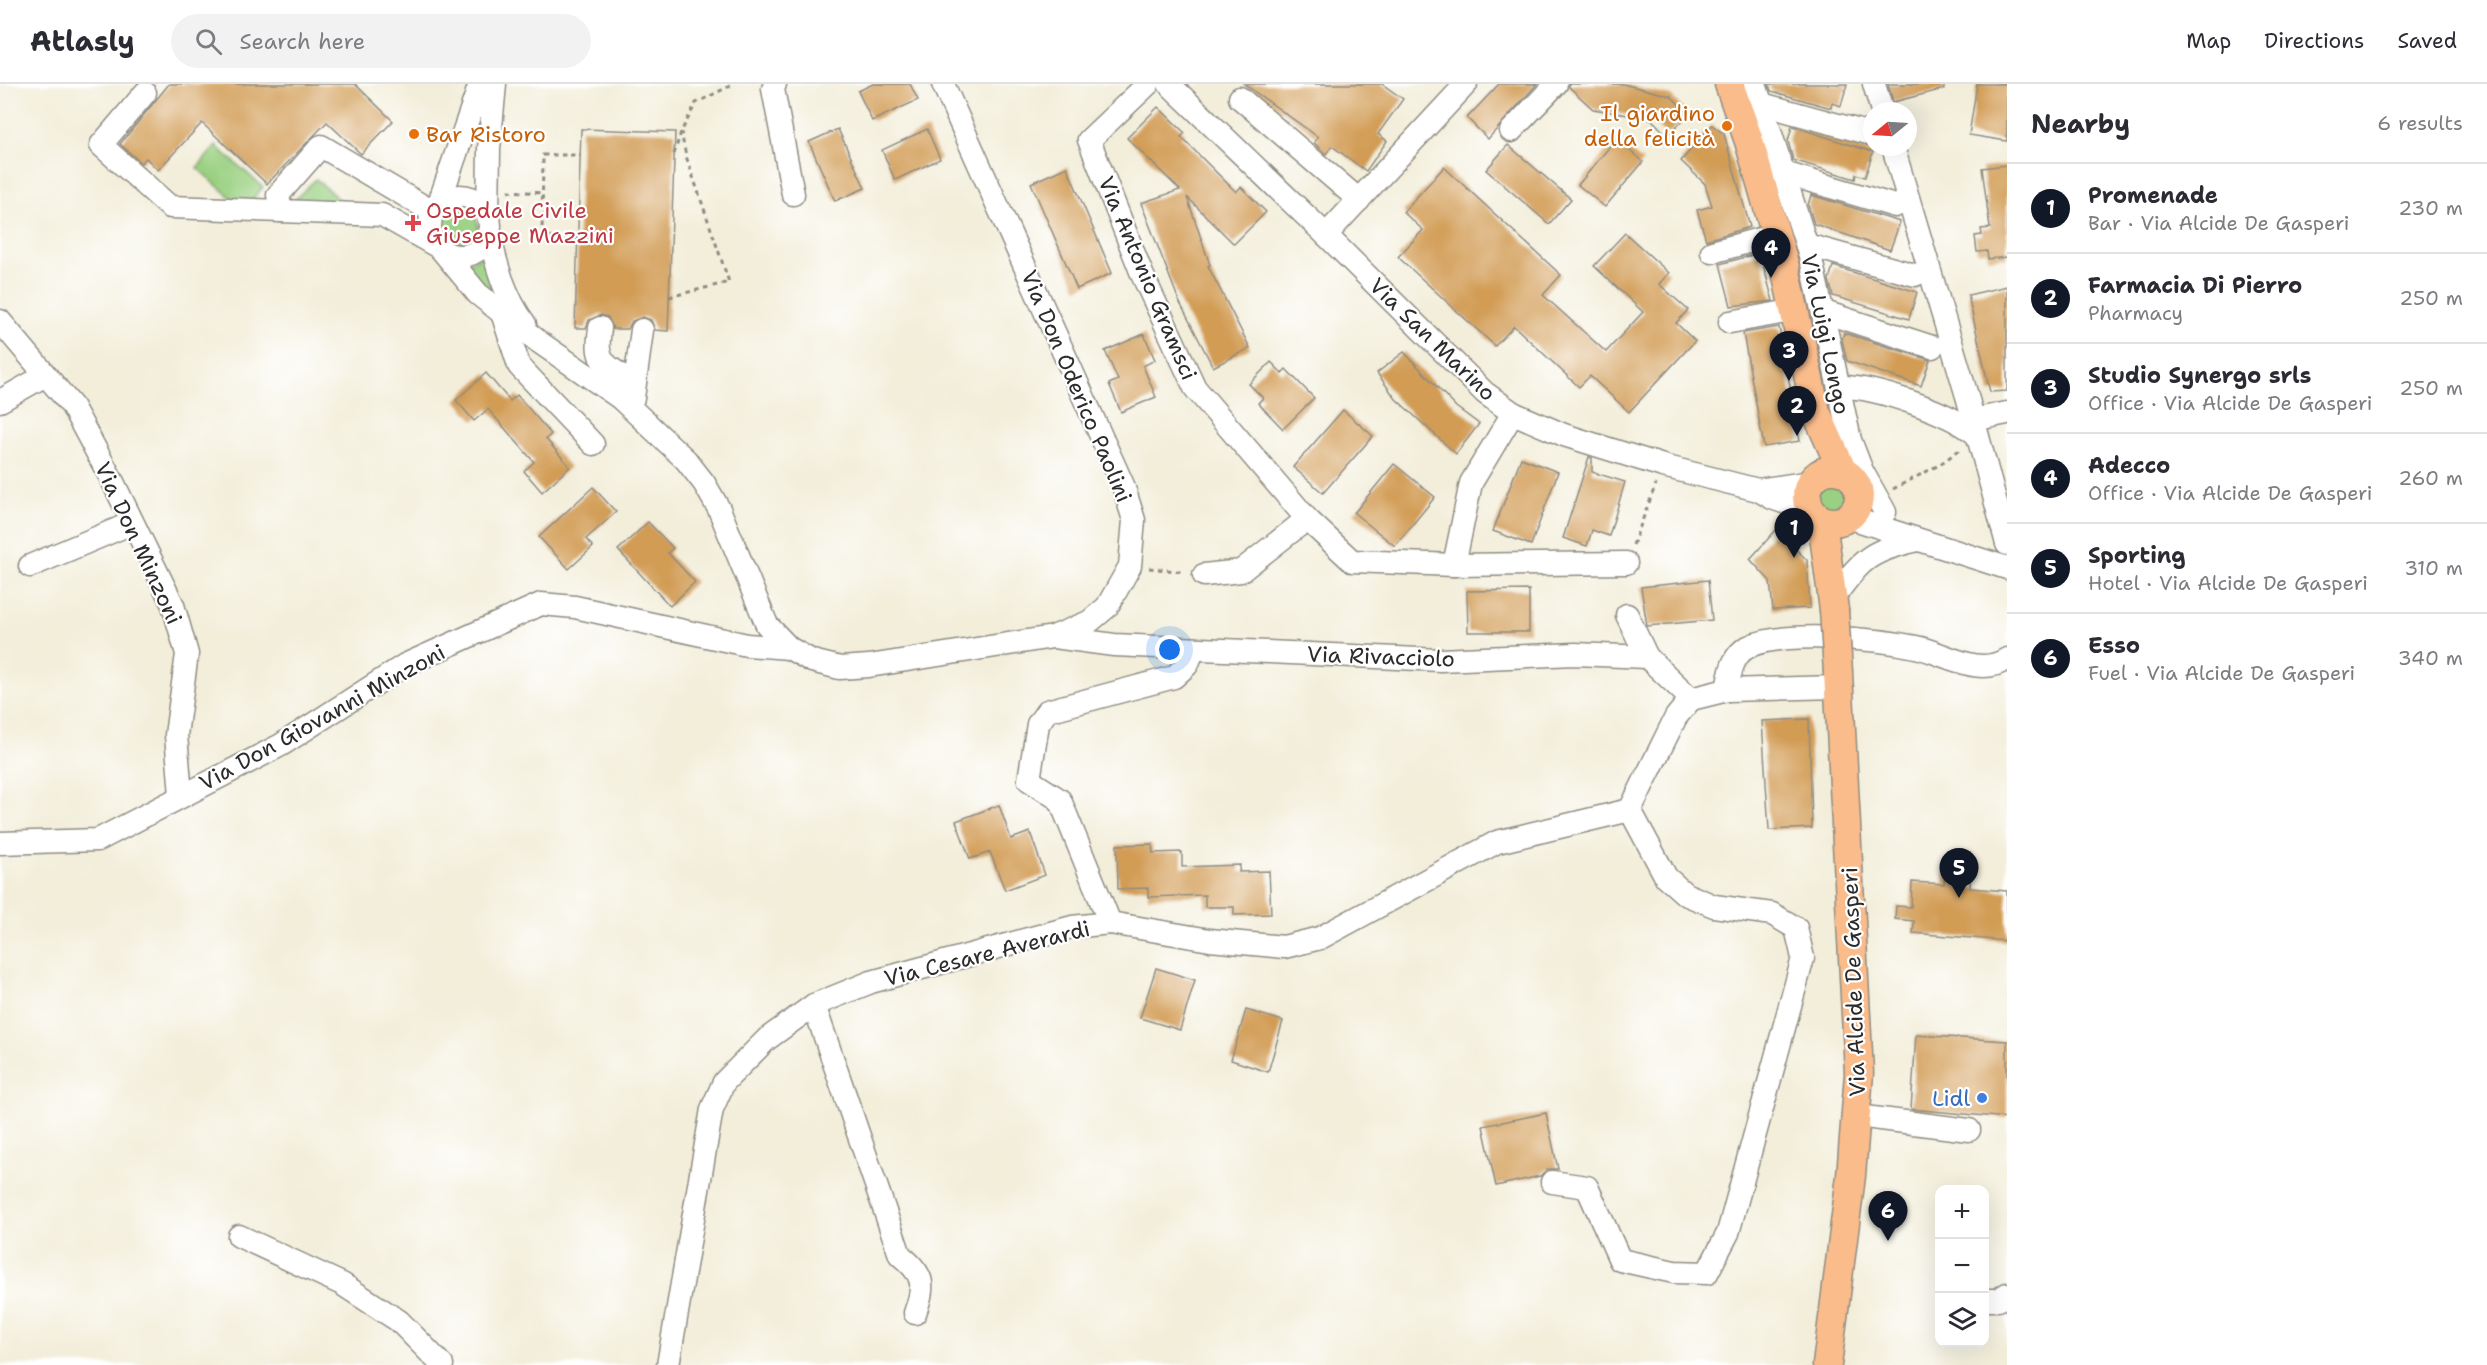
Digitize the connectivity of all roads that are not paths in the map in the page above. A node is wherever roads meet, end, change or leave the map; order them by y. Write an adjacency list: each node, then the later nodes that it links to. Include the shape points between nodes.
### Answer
1 (480, 84): 17 (street)
2 (495, 84): 20 (street)
3 (775, 84): 21 (street)
4 (943, 84): 66 (street, Via Don Oderico Paolini, via 1123,485 1134,520 1130,566 1107,607 1089,622)
5 (1148, 84): 55 (street, Via Antonio Gramsci, via 1089,140 1142,274 1195,388)
6 (1168, 84): 28 (street, Via San Marino)
7 (1466, 84): 22 (street)
8 (1556, 84): 15 (street)
9 (1729, 84): 27 (main road)
10 (1874, 84): 14 (street)
11 (145, 93): 25 (street, via 101,145 170,207)
12 (1758, 94): 16 (street); 19 (street, Via Luigi Longo)
13 (1240, 98): 22 (street)
14 (1879, 102)
15 (1511, 131)
16 (1863, 131)
17 (455, 156): 20 (street, via 474,163); 24 (street)
18 (1896, 156): 48 (street, via 1967,396)
19 (1784, 173): 23 (street); 29 (street, Via Luigi Longo)
20 (497, 187): 26 (street)
21 (793, 194)
22 (1359, 200): 28 (street)
23 (1895, 206)
24 (435, 209): 25 (street, via 321,146 278,195); 26 (street, via 456,196 466,197 483,208); 30 (street, via 430,231)
25 (281, 211): 30 (street, via 382,215)
26 (488, 224): 30 (street, via 480,248 473,253 456,256); 39 (street, via 495,261 512,307)
27 (1777, 234): 31 (street); 33 (main road)
28 (1326, 235): 46 (street, Via San Marino, via 1485,393)
29 (1807, 245): 32 (street); 33 (street, Via Luigi Longo)
30 (440, 248): 34 (street, via 478,294)
31 (1712, 252)
32 (1915, 275)
33 (1804, 306): 35 (street); 40 (street); 42 (street, Via Luigi Longo); 45 (main road)
34 (502, 313): 39 (street); 49 (street, via 519,366)
35 (1730, 317)
36 (0, 321): 41 (street, Via Don Minzoni)
37 (600, 328): 44 (street, via 599,350 603,360 623,375)
38 (642, 330): 44 (street)
39 (539, 342): 44 (street, Via Don Oderico Paolini)
40 (1932, 346)
41 (44, 376): 43 (street); 56 (street, Via Don Minzoni, via 72,406)
42 (1840, 387): 48 (street, via 1873,391); 52 (street, Via Luigi Longo)
43 (0, 401)
44 (625, 403): 67 (street, Via Don Oderico Paolini, via 671,444 704,483 719,509 767,625)
45 (1816, 412): 50 (main road); 52 (main road)
46 (1513, 413): 51 (street, Via San Marino, via 1564,435); 60 (street, via 1471,483)
47 (2007, 413): 48 (street)
48 (1968, 425): 58 (street)
49 (593, 444)
50 (1812, 481): 51 (street, Via San Marino); 52 (main road, via 1827,471); 53 (main road, via 1807,499)
51 (1758, 490): 53 (street, Via San Marino)
52 (1865, 491): 54 (main road); 57 (street, Via Luigi Longo)
53 (1815, 515): 54 (main road, via 1831,522); 64 (main road, Via Alcide De Gasperi, via 1824,536)
54 (1847, 518): 57 (street); 64 (main road, Via Alcide De Gasperi, via 1840,551 1842,572)
55 (1307, 519): 60 (street, Via Antonio Gramsci, via 1352,561); 63 (street, via 1241,571)
56 (132, 523): 61 (street); 74 (street, Via Don Minzoni, via 173,605 187,654 176,735)
57 (1918, 540): 62 (street); 64 (street, via 1871,554 1857,565)
58 (2007, 544)
59 (1626, 563): 60 (street, Via Antonio Gramsci)
60 (1454, 565)
61 (30, 566)
62 (2007, 568)
63 (1204, 575)
64 (1834, 604): 71 (main road, Via Alcide De Gasperi, bridge)
65 (1627, 615): 69 (street)
66 (1053, 638): 67 (street, Via Don Oderico Paolini, via 840,668 812,662); 68 (street, Via Rivacciolo)
67 (789, 648): 74 (street, Via Don Giovanni Minzoni, via 747,645 575,607 541,604 405,665 281,745)
68 (1194, 649): 69 (street, Via Rivacciolo, via 1440,660 1575,654); 77 (street, via 1187,665 1174,676 1047,711 1038,724 1029,780 1060,800)
69 (1647, 657): 73 (street)
70 (2007, 659): 72 (street, via 1980,667 1919,647 1863,638 1775,640 1747,647 1737,656)
71 (1838, 679): 72 (street); 79 (main road, Via Alcide De Gasperi, via 1858,1027)
72 (1727, 690): 73 (street)
73 (1691, 699): 75 (street, via 1677,717)
74 (181, 795): 76 (street, Via Don Giovanni Minzoni, via 98,840)
75 (1630, 810): 77 (street, Via Cesare Averardi, via 1497,842 1320,938 1284,947 1210,940); 81 (street, via 1666,877 1685,894 1714,906 1772,914 1796,928 1803,958 1728,1233 1707,1274 1674,1272 1620,1260 1587,1187)
76 (0, 843)
77 (1110, 923): 78 (street, Via Cesare Averardi, via 1072,927 871,982)
78 (814, 1005): 85 (street, via 900,1255 918,1275 923,1290); 87 (street, Via Cesare Averardi, via 767,1039 724,1082 712,1109)
79 (1857, 1116): 80 (street); 88 (main road, Via Alcide De Gasperi)
80 (1970, 1130)
81 (1552, 1182)
82 (239, 1236): 86 (street, via 342,1284 399,1321)
83 (2007, 1294): 84 (street)
84 (1989, 1300)
85 (915, 1313)
86 (442, 1365)
87 (668, 1365)
88 (1827, 1365)

